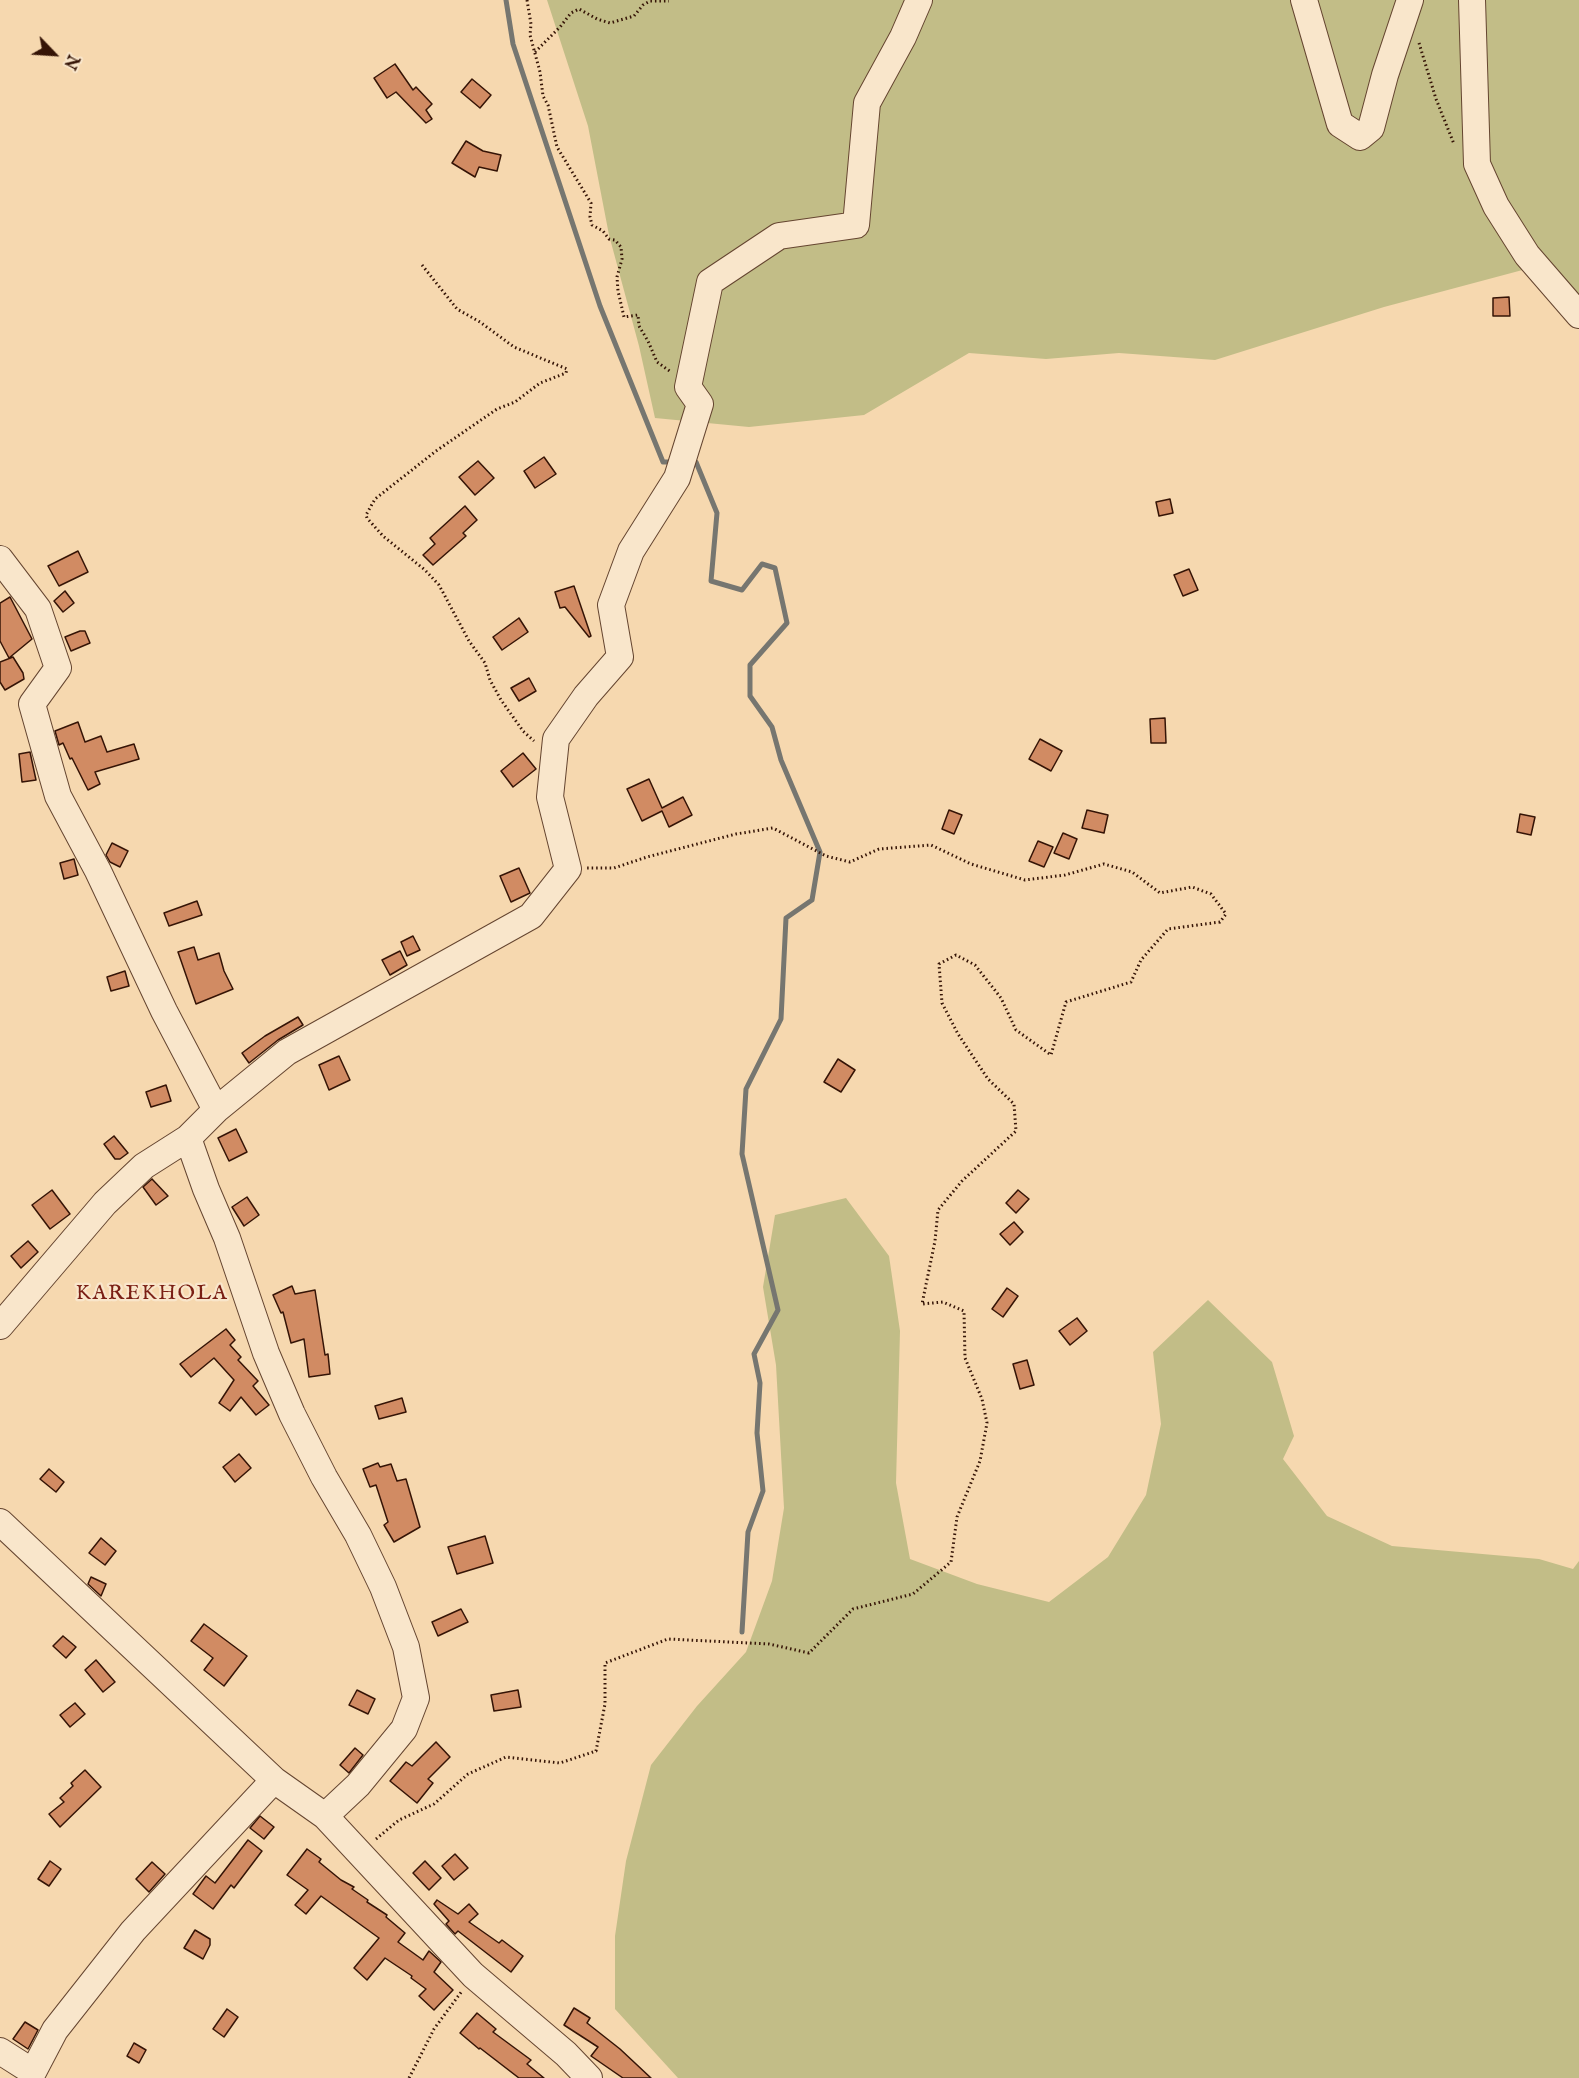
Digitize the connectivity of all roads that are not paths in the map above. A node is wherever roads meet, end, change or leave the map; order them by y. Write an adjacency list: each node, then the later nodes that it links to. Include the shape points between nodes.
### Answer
1 (919, 0): 7 (street, via 867,104 856,225 779,236 710,282 687,387 700,404 677,478 631,551 611,605 620,657 556,739 550,797 568,869 531,916 287,1052)
2 (1304, 0): 4 (street, via 1340,124 1360,137 1371,128)
3 (1472, 0): 5 (street, via 1477,164 1496,206 1527,255)
4 (1408, 5)
5 (1579, 315)
6 (0, 559): 7 (street, via 38,609 58,668 32,704 58,796)
7 (216, 1110): 8 (street)
8 (188, 1138): 9 (street, via 144,1166 105,1203); 12 (street, via 292,1414 358,1535 406,1647 416,1698 404,1729 358,1785)
9 (0, 1326)
10 (0, 1522): 11 (street)
11 (274, 1780): 12 (street); 13 (street, via 133,1931 55,2030 33,2072)
12 (325, 1816): 14 (street, via 473,1975)
13 (0, 2051)
14 (589, 2078)

